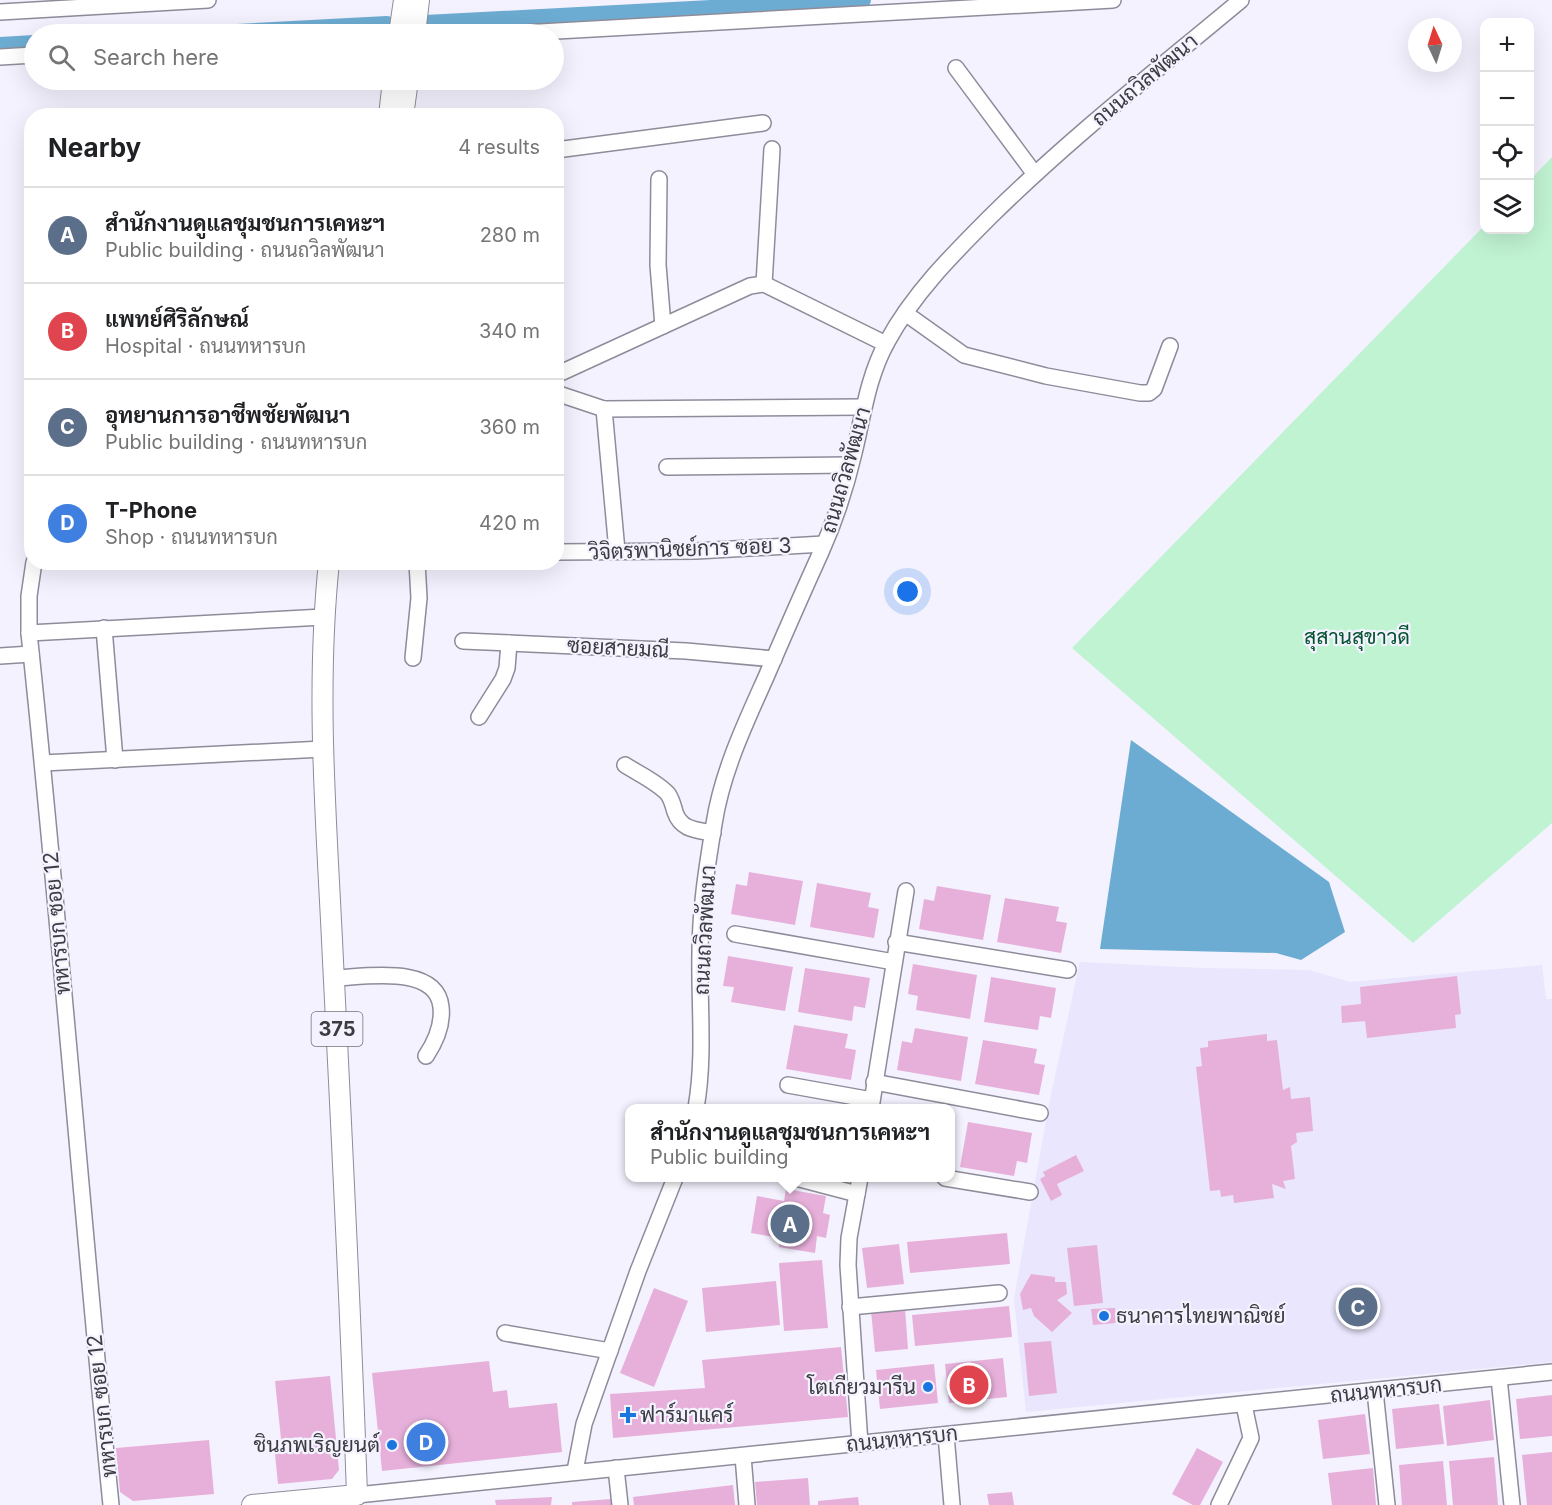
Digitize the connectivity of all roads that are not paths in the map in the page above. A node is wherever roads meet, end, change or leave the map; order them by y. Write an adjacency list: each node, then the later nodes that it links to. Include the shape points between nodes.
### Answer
1 (208, 0): 6 (street)
2 (404, 0): 10 (main road)
3 (419, 0): 11 (main road)
4 (1113, 0): 12 (street)
5 (1240, 0): 23 (street, ถนนถวิลพัฒนา)
6 (138, 2): 7 (street)
7 (78, 4): 8 (street)
8 (20, 5): 9 (street)
9 (0, 12)
10 (400, 24)
11 (405, 24)
12 (564, 31)
13 (24, 56): 14 (street)
14 (0, 57)
15 (956, 68): 23 (street)
16 (392, 90): 18 (main road)
17 (407, 90): 19 (main road)
18 (390, 108)
19 (404, 108)
20 (763, 123): 21 (street)
21 (564, 149)
22 (772, 149): 25 (street)
23 (1035, 173): 26 (street, ถนนถวิลพัฒนา, via 955,253)
24 (659, 179): 27 (street, via 658,265)
25 (765, 284): 27 (street, via 750,286); 28 (street)
26 (905, 313): 28 (street, ถนนถวิลพัฒนา); 29 (street, via 964,355 1046,376 1140,393 1154,389)
27 (663, 326): 30 (street)
28 (886, 344): 32 (street, ถนนถวิลพัฒนา)
29 (1170, 346)
30 (564, 371)
31 (564, 396): 33 (street)
32 (863, 407): 33 (street); 34 (street, ถนนถวิลพัฒนา)
33 (604, 409): 37 (street)
34 (850, 465): 35 (street); 36 (street, ถนนถวิลพัฒนา)
35 (668, 467)
36 (824, 544): 37 (street, วิจิตรพานิชย์การ ซอย 3); 50 (street, ถนนถวิลพัฒนา)
37 (617, 551): 38 (street, วิจิตรพานิชย์การ ซอย 3)
38 (564, 552)
39 (32, 570): 44 (street, ทหารบก ซอย 12)
40 (327, 570): 42 (main road, 375)
41 (417, 570): 49 (street)
42 (323, 617): 43 (street); 52 (main road, 375)
43 (104, 628): 44 (street); 53 (street)
44 (29, 633): 47 (street, ทหารบก ซอย 12)
45 (463, 641): 46 (street, ซอยสายมณี)
46 (509, 643): 50 (street, ซอยสายมณี); 51 (street, via 503,679)
47 (31, 654): 48 (street); 54 (street, ทหารบก ซอย 12)
48 (0, 656)
49 (413, 658)
50 (774, 658): 56 (street, ถนนถวิลพัฒนา, via 735,748)
51 (479, 717)
52 (323, 749): 53 (street); 62 (main road, 375)
53 (115, 760): 54 (street)
54 (43, 764): 89 (street, ทหารบก ซอย 12)
55 (625, 765): 56 (street, via 665,791 682,825)
56 (712, 833): 66 (street, ถนนถวิลพัฒนา, via 700,930 701,1049)
57 (906, 891): 59 (street)
58 (735, 934): 60 (street)
59 (897, 942): 60 (street); 61 (street)
60 (894, 962): 64 (street)
61 (1068, 970)
62 (334, 978): 63 (street, via 398,976 414,978 435,989 440,997 440,1028); 88 (main road, 375, via 348,1246)
63 (426, 1056)
64 (874, 1082): 67 (street); 68 (street)
65 (788, 1085): 67 (street)
66 (696, 1104)
67 (871, 1104)
68 (1040, 1113)
69 (955, 1180): 73 (street)
70 (673, 1182): 78 (street)
71 (811, 1182): 74 (street)
72 (859, 1182): 74 (street)
73 (1030, 1192)
74 (857, 1194): 76 (street, via 849,1238)
75 (999, 1293): 76 (street)
76 (850, 1307): 84 (street)
77 (505, 1333): 78 (street)
78 (610, 1351): 87 (street, via 584,1424)
79 (1552, 1372): 80 (street, ถนนทหารบก)
80 (1499, 1378): 81 (street, ถนนทหารบก); 96 (street)
81 (1375, 1391): 82 (street, ถนนทหารบก); 95 (street)
82 (1244, 1405): 83 (street, ถนนทหารบก); 94 (street, via 1251,1438)
83 (946, 1435): 84 (street, ถนนทหารบก); 93 (street)
84 (860, 1444): 85 (street, ถนนทหารบก)
85 (743, 1456): 86 (street, ถนนทหารบก); 92 (street)
86 (616, 1468): 87 (street, ถนนทหารบก); 91 (street)
87 (574, 1471): 88 (street, ถนนทหารบก)
88 (349, 1499): 90 (main road, ถนนทหารบก)
89 (111, 1505)
90 (252, 1505)
91 (620, 1505)
92 (747, 1505)
93 (952, 1505)
94 (1219, 1505)
95 (1387, 1505)
96 (1512, 1505)

